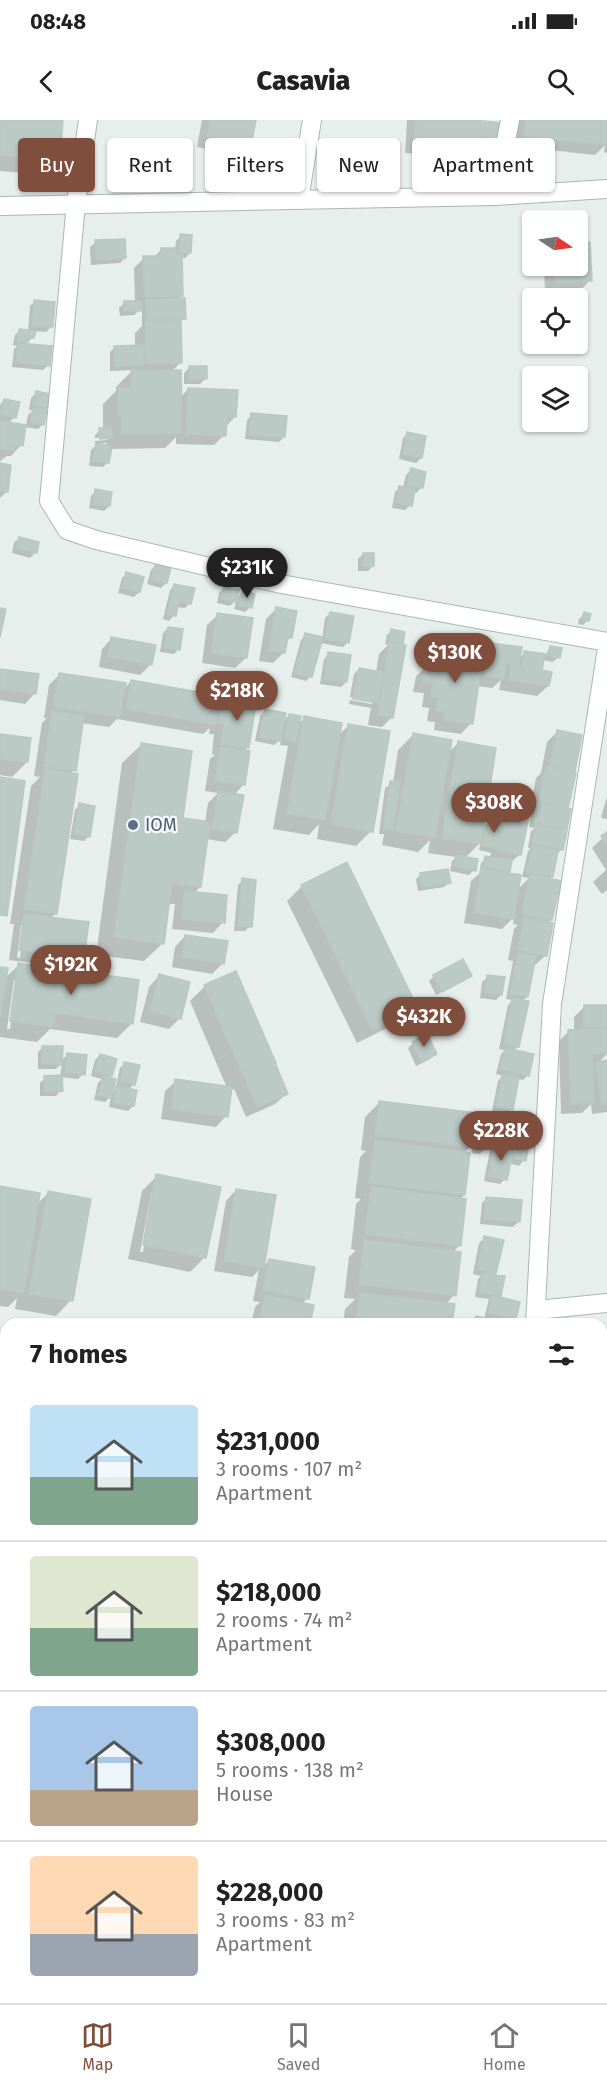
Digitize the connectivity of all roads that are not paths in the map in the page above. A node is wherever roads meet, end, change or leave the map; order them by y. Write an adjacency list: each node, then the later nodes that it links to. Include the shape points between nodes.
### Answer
1 (88, 120): 7 (street)
2 (312, 120): 6 (street)
3 (510, 120): 5 (street)
4 (607, 189): 5 (street)
5 (495, 196): 6 (street)
6 (299, 200): 7 (street)
7 (76, 203): 8 (street); 9 (street, via 49,501 67,530 281,584)
8 (0, 206)
9 (607, 642)
10 (607, 648): 12 (street, via 552,1004)
11 (607, 1303): 12 (street)
12 (536, 1317)

